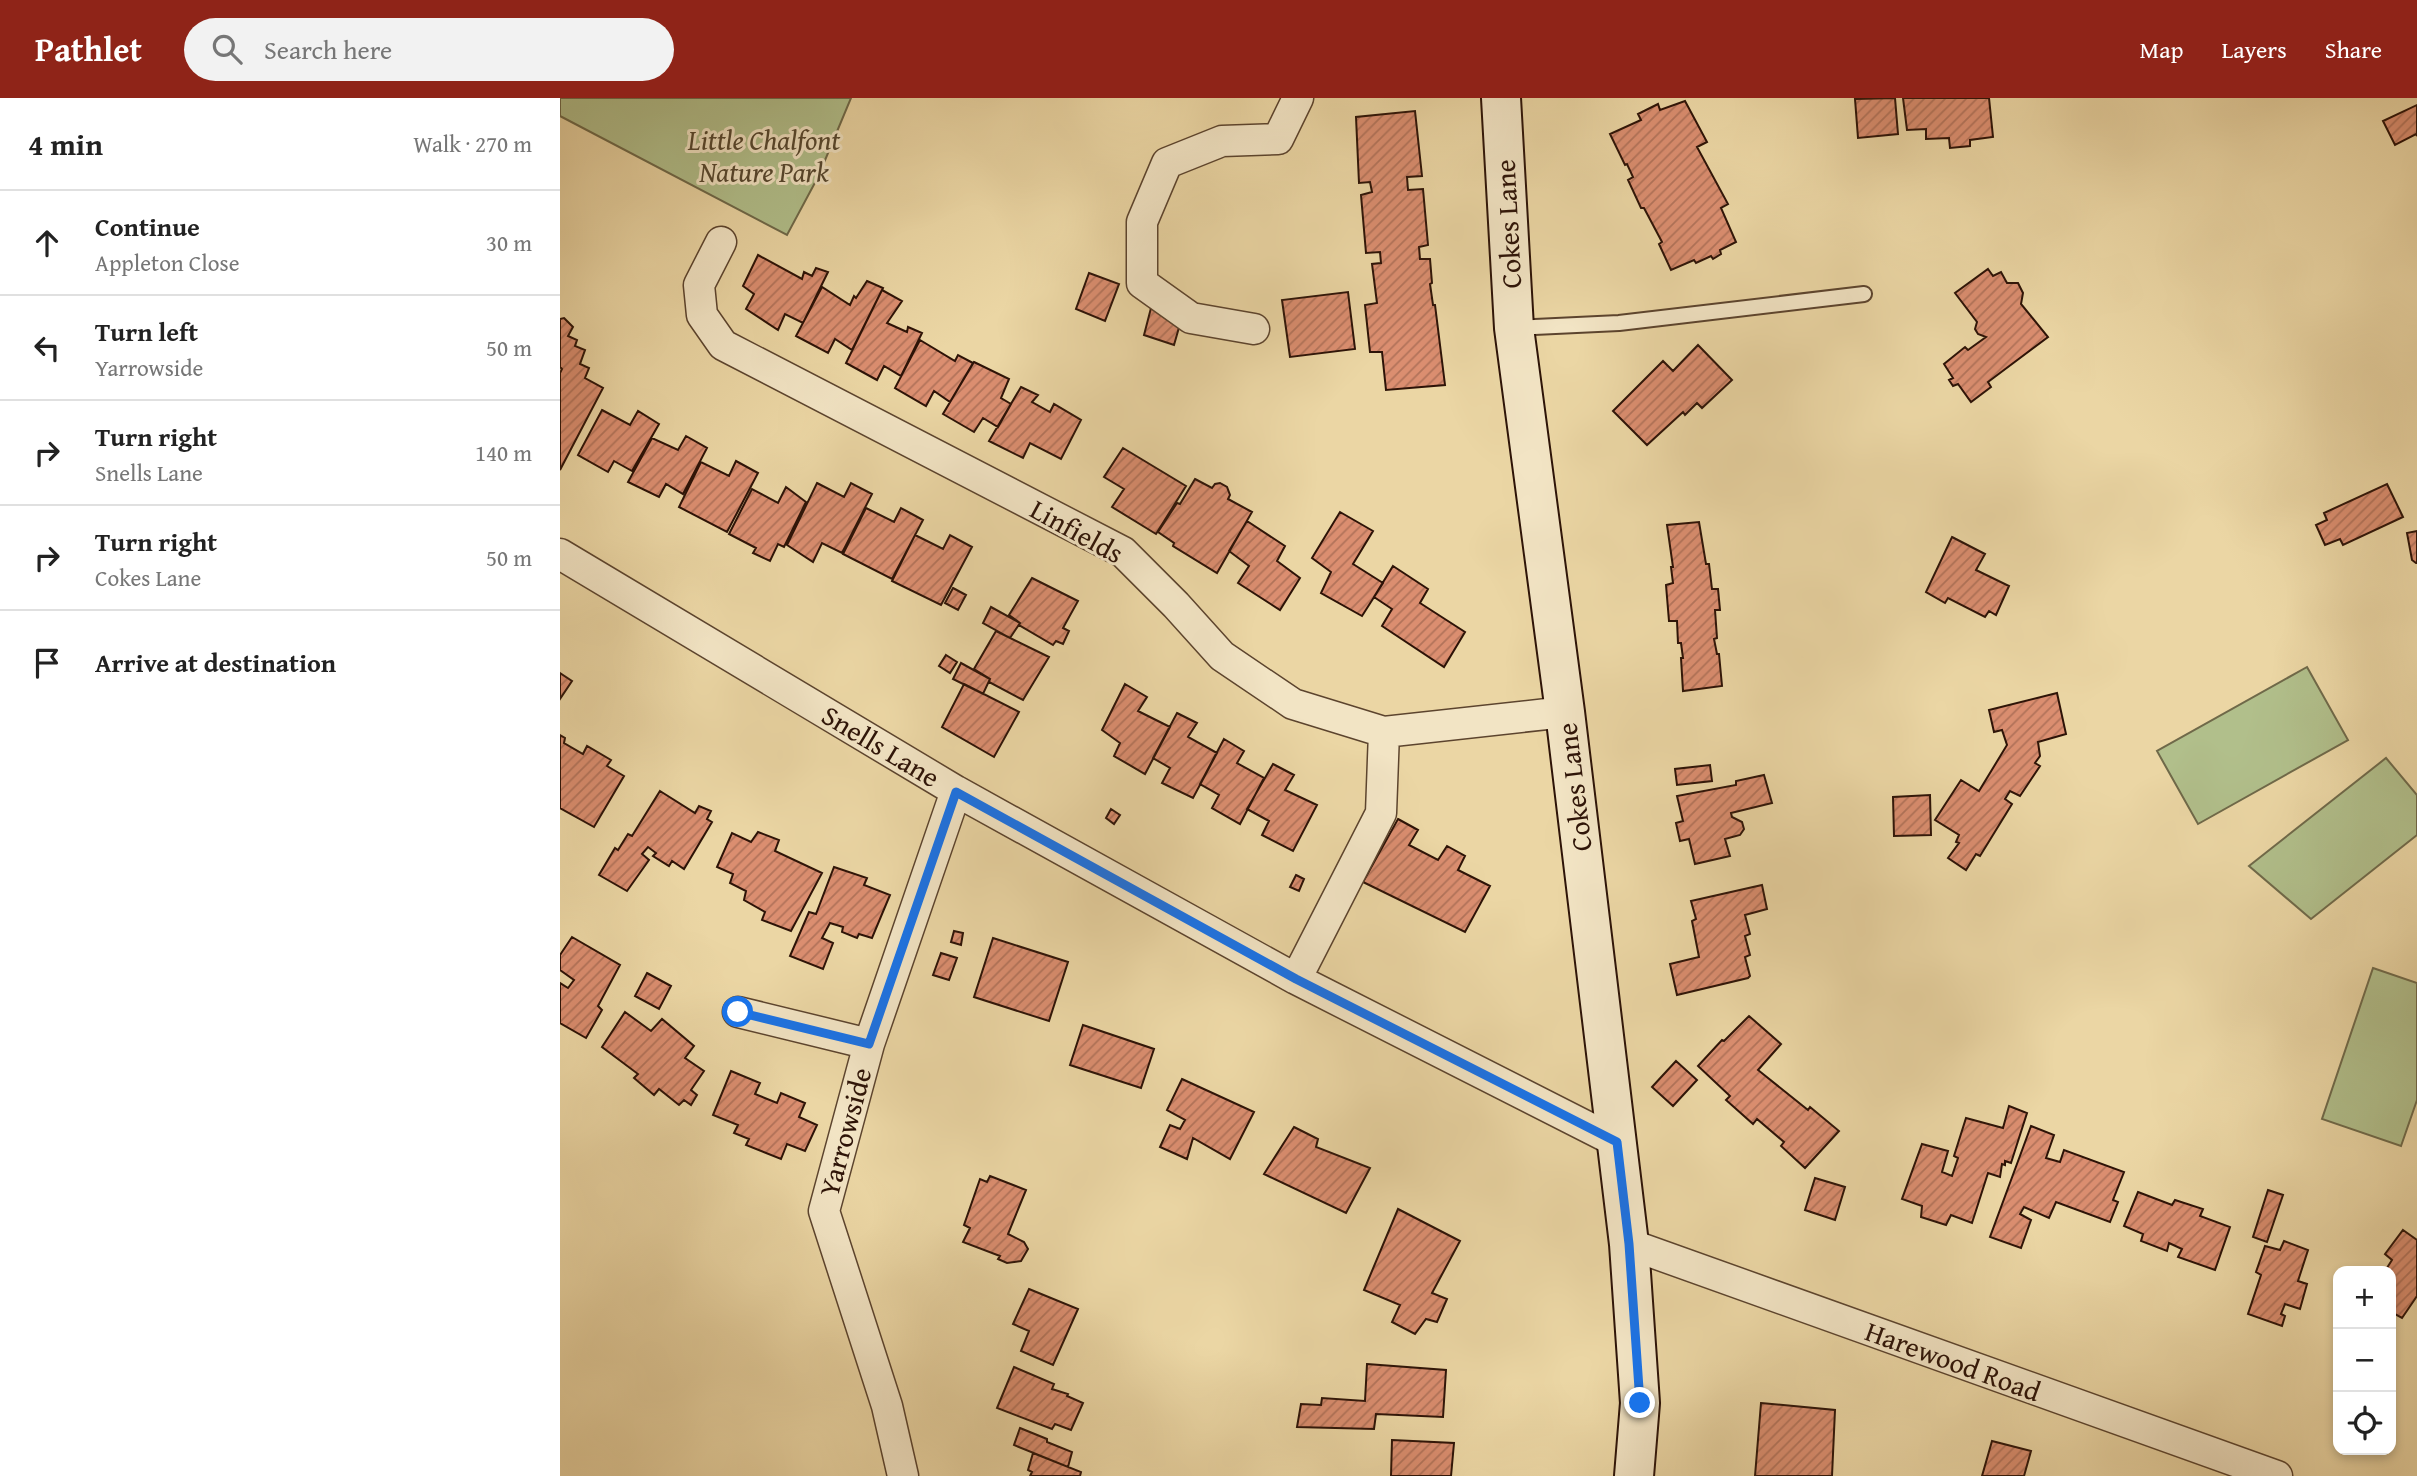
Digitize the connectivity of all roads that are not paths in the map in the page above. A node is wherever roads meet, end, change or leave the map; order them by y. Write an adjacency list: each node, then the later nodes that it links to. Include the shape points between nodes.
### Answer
1 (1298, 98): 6 (street, via 1278,139 1222,141 1167,163 1142,222 1142,284 1192,318)
2 (1501, 98): 5 (main road, Cokes Lane)
3 (721, 242): 9 (street, Linfields, via 698,285 702,314 723,345 1123,552 1222,656 1293,704)
4 (1864, 294): 5 (lane, via 1619,323)
5 (1514, 328): 8 (main road, Cokes Lane)
6 (1254, 329)
7 (560, 554): 10 (street, Snells Lane)
8 (1565, 712): 9 (street, Linfields); 14 (main road, Cokes Lane)
9 (1384, 732): 11 (street, via 1381,813)
10 (956, 792): 11 (street, Snells Lane); 13 (street, Yarrowside)
11 (1296, 979): 14 (street, Snells Lane)
12 (738, 1012): 13 (street)
13 (869, 1044): 16 (street, Yarrowside, via 824,1211 887,1406)
14 (1617, 1142): 15 (main road, Cokes Lane)
15 (1629, 1244): 17 (main road, Cokes Lane, via 1640,1403); 18 (street, Harewood Road)
16 (903, 1476)
17 (1634, 1476)
18 (2277, 1476)

